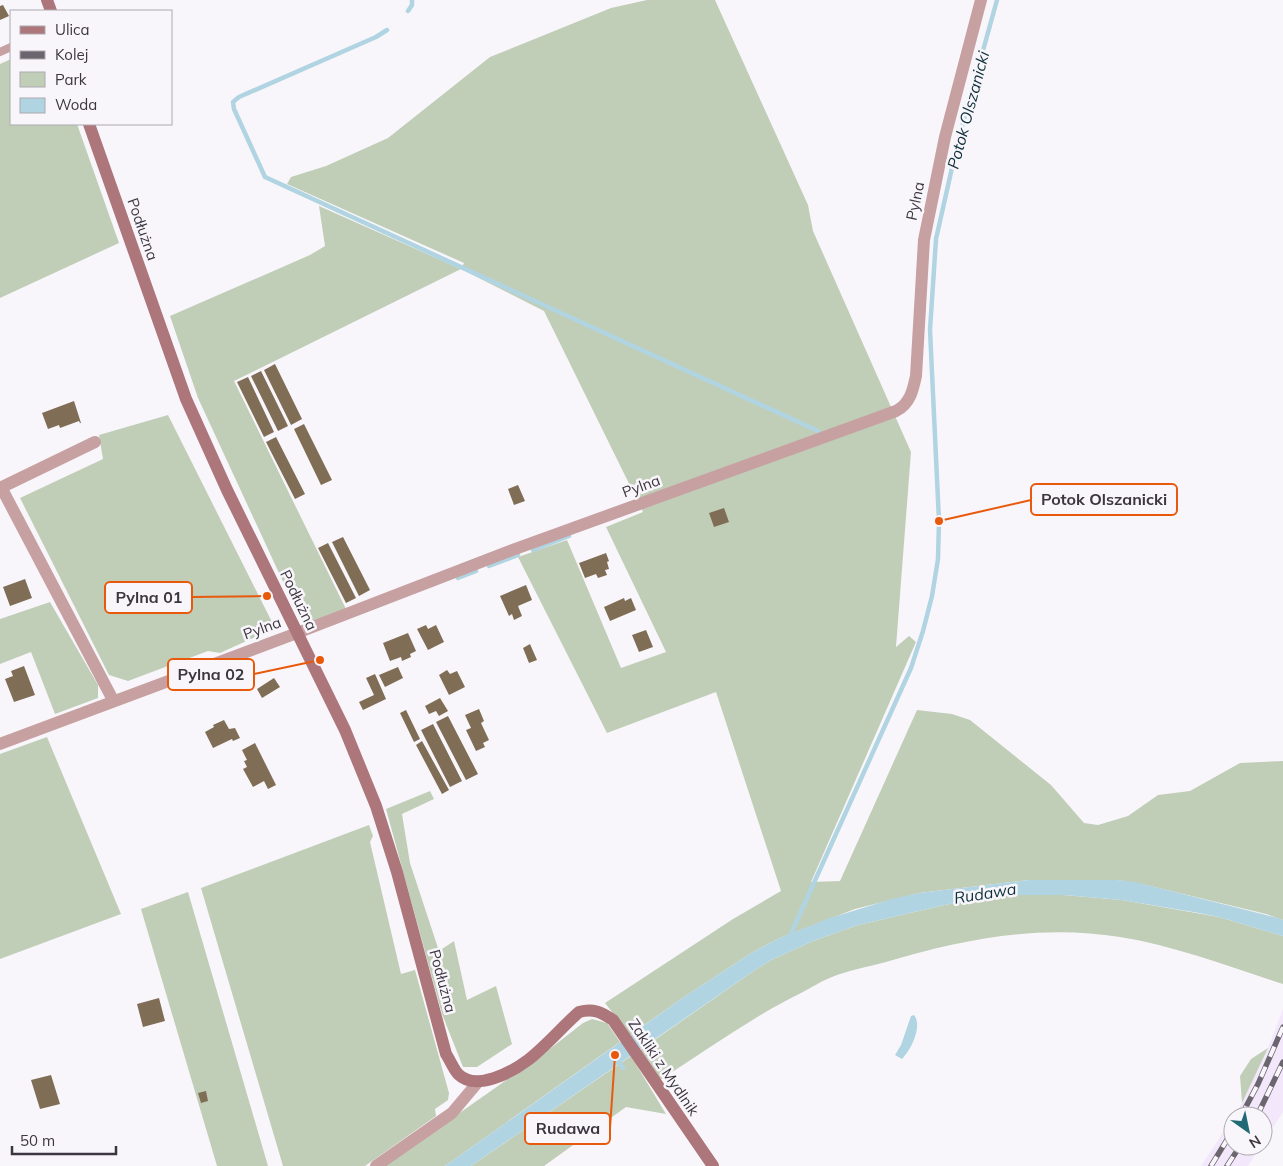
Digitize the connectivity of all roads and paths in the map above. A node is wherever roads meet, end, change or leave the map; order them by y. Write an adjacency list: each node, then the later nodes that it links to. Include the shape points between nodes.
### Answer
1 (981, 0): 5 (street, Pylna, via 924,240 916,376 904,407 519,547)
2 (89, 125): 5 (street, Podłużna, via 186,399)
3 (95, 442): 4 (street)
4 (0, 487): 6 (street)
5 (297, 633): 6 (street, Pylna); 8 (street, Podłużna, via 345,730 376,806 446,1054 458,1074)
6 (113, 700): 7 (street, Pylna)
7 (0, 744)
8 (478, 1082): 9 (street, via 452,1113); 10 (street, Zakliki z Mydlnik, via 500,1076 528,1060 579,1012 590,1009 602,1013 613,1020)
9 (376, 1166)
10 (713, 1166)

